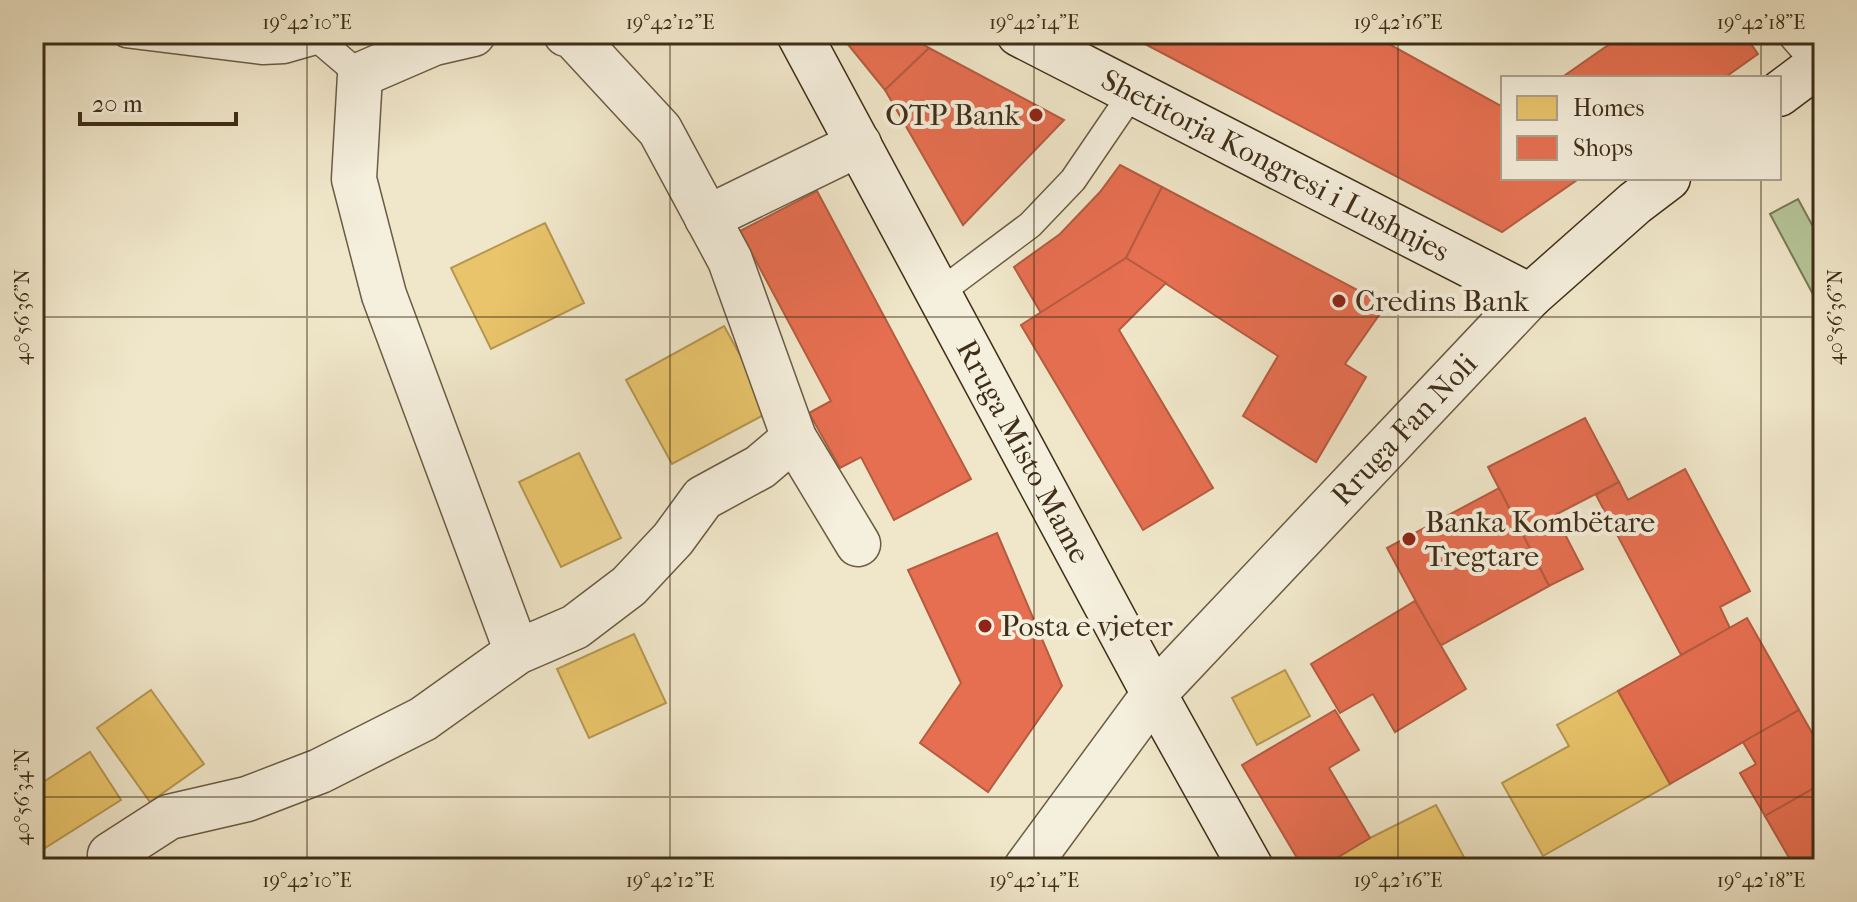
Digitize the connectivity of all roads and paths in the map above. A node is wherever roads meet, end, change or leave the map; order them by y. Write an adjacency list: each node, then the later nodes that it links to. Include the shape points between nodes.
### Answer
1 (126, 34): 6 (lane, via 263,51 284,50)
2 (473, 34): 8 (street, via 434,43)
3 (566, 34): 13 (street, via 660,130)
4 (799, 34): 11 (street, Rruga Misto Mame)
5 (1019, 34): 10 (street, Shetitorja Kongresi i Lushnjes)
6 (318, 37): 8 (lane)
7 (1810, 53): 9 (street)
8 (360, 75): 18 (street, via 354,179 384,295)
9 (1781, 91)
10 (1133, 92): 14 (lane, via 1073,180 1041,214); 15 (street, Shetitorja Kongresi i Lushnjes)
11 (859, 144): 13 (street); 14 (street, Rruga Misto Mame)
12 (1665, 180): 15 (street, Rruga Fan Noli)
13 (707, 218): 16 (street, via 730,260)
14 (939, 293): 19 (street, Rruga Misto Mame)
15 (1530, 296): 19 (street, Rruga Fan Noli)
16 (794, 438): 17 (street); 18 (street, via 760,467 703,498 629,586 575,627)
17 (858, 544)
18 (517, 652): 20 (street, via 423,719 320,771 247,799 169,817)
19 (1154, 694): 21 (street, Rruga Fan Noli); 22 (street, Rruga Misto Mame)
20 (110, 855)
21 (1026, 868)
22 (1251, 868)

